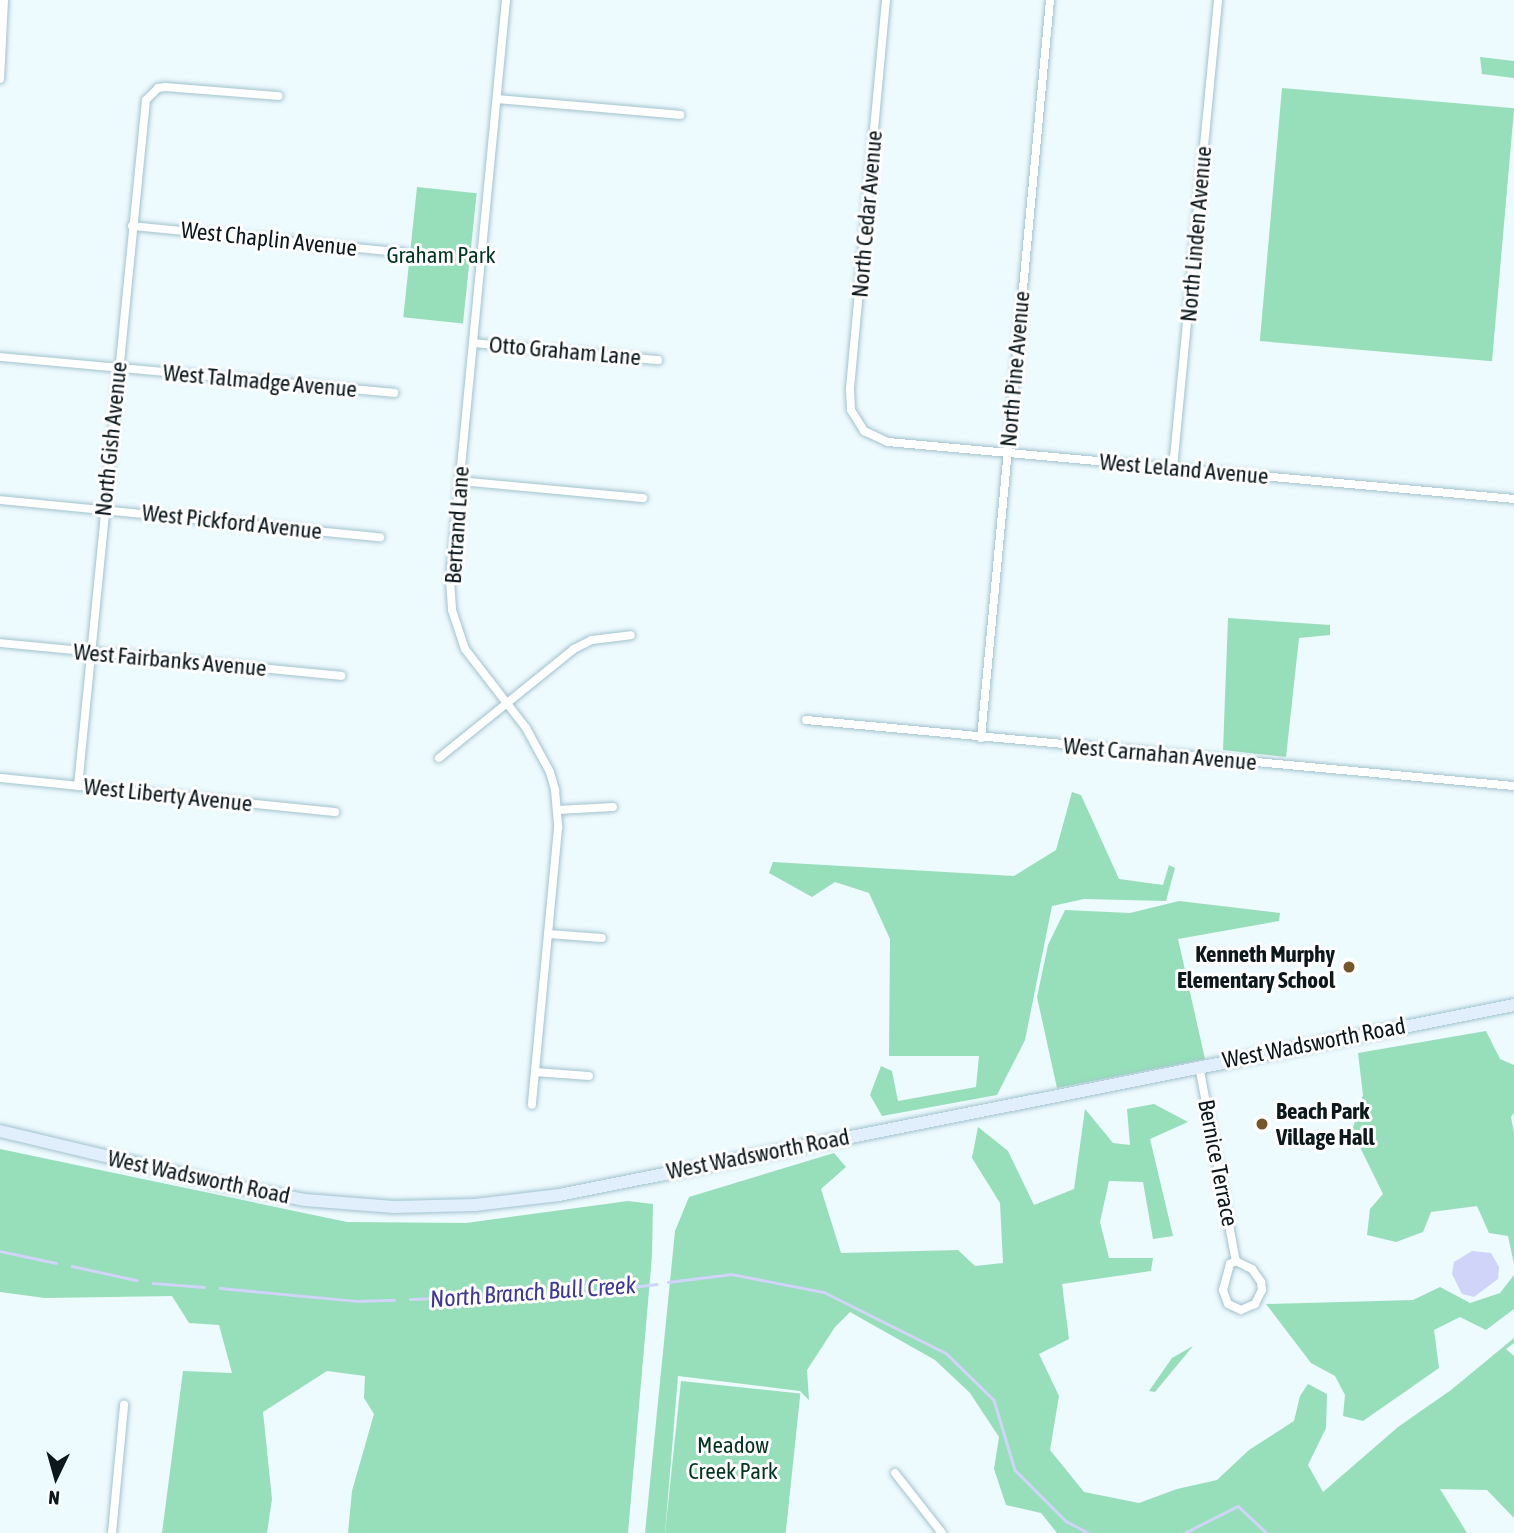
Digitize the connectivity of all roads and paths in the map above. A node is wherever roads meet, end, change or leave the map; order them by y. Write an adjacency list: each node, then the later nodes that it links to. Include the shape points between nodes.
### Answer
1 (4, 0): 6 (street)
2 (506, 0): 8 (street, Bertrand Lane)
3 (886, 0): 17 (street, North Cedar Avenue, via 850,390 851,410)
4 (1050, 0): 18 (street, North Pine Avenue)
5 (1218, 0): 19 (street, North Linden Avenue)
6 (0, 79)
7 (279, 96): 10 (street, North Gish Avenue, via 166,87 150,94 143,112)
8 (498, 99): 9 (street); 12 (street, Bertrand Lane)
9 (680, 115)
10 (132, 226): 11 (street, West Chaplin Avenue); 15 (street, North Gish Avenue)
11 (405, 253)
12 (473, 343): 14 (street, Otto Graham Lane); 20 (street, Bertrand Lane)
13 (0, 357): 15 (street, West Talmadge Avenue)
14 (658, 360)
15 (118, 368): 16 (street, West Talmadge Avenue); 24 (street, North Gish Avenue)
16 (394, 393)
17 (861, 425): 18 (street, West Leland Avenue, via 888,442)
18 (1007, 453): 19 (street, West Leland Avenue); 32 (street, North Pine Avenue)
19 (1173, 468): 22 (street, West Leland Avenue)
20 (459, 481): 21 (street); 30 (street, Bertrand Lane, via 450,580 452,610 465,649)
21 (643, 498)
22 (1514, 499)
23 (0, 500): 24 (street, West Pickford Avenue)
24 (104, 510): 25 (street, West Pickford Avenue); 28 (street, North Gish Avenue)
25 (380, 537)
26 (631, 635): 30 (street, via 592,640 574,649)
27 (0, 643): 28 (street, West Fairbanks Avenue)
28 (90, 653): 29 (street, West Fairbanks Avenue); 35 (street, North Gish Avenue)
29 (341, 676)
30 (506, 703): 33 (street); 38 (street, Bertrand Lane, via 526,727 551,772)
31 (806, 720): 32 (street, West Carnahan Avenue)
32 (981, 737): 36 (street, West Carnahan Avenue)
33 (439, 758)
34 (0, 778): 35 (street, West Liberty Avenue)
35 (78, 786): 39 (street, West Liberty Avenue)
36 (1514, 786)
37 (613, 807): 38 (street)
38 (558, 810): 40 (street, Bertrand Lane)
39 (335, 812)
40 (548, 934): 41 (street); 44 (street, Bertrand Lane)
41 (602, 938)
42 (1514, 1005): 43 (main road, West Wadsworth Road)
43 (1199, 1066): 47 (main road, West Wadsworth Road, via 559,1195 475,1205 394,1207 305,1200); 48 (street, Bernice Terrace)
44 (535, 1072): 45 (street); 46 (street, Bertrand Lane)
45 (589, 1076)
46 (532, 1105)
47 (0, 1131)
48 (1236, 1261): 48 (street, via 1230,1264 1223,1290 1227,1304 1241,1310 1251,1308 1260,1298 1261,1282 1252,1269)
49 (124, 1405): 51 (street)
50 (895, 1473): 52 (street)
51 (112, 1533)
52 (942, 1533)

